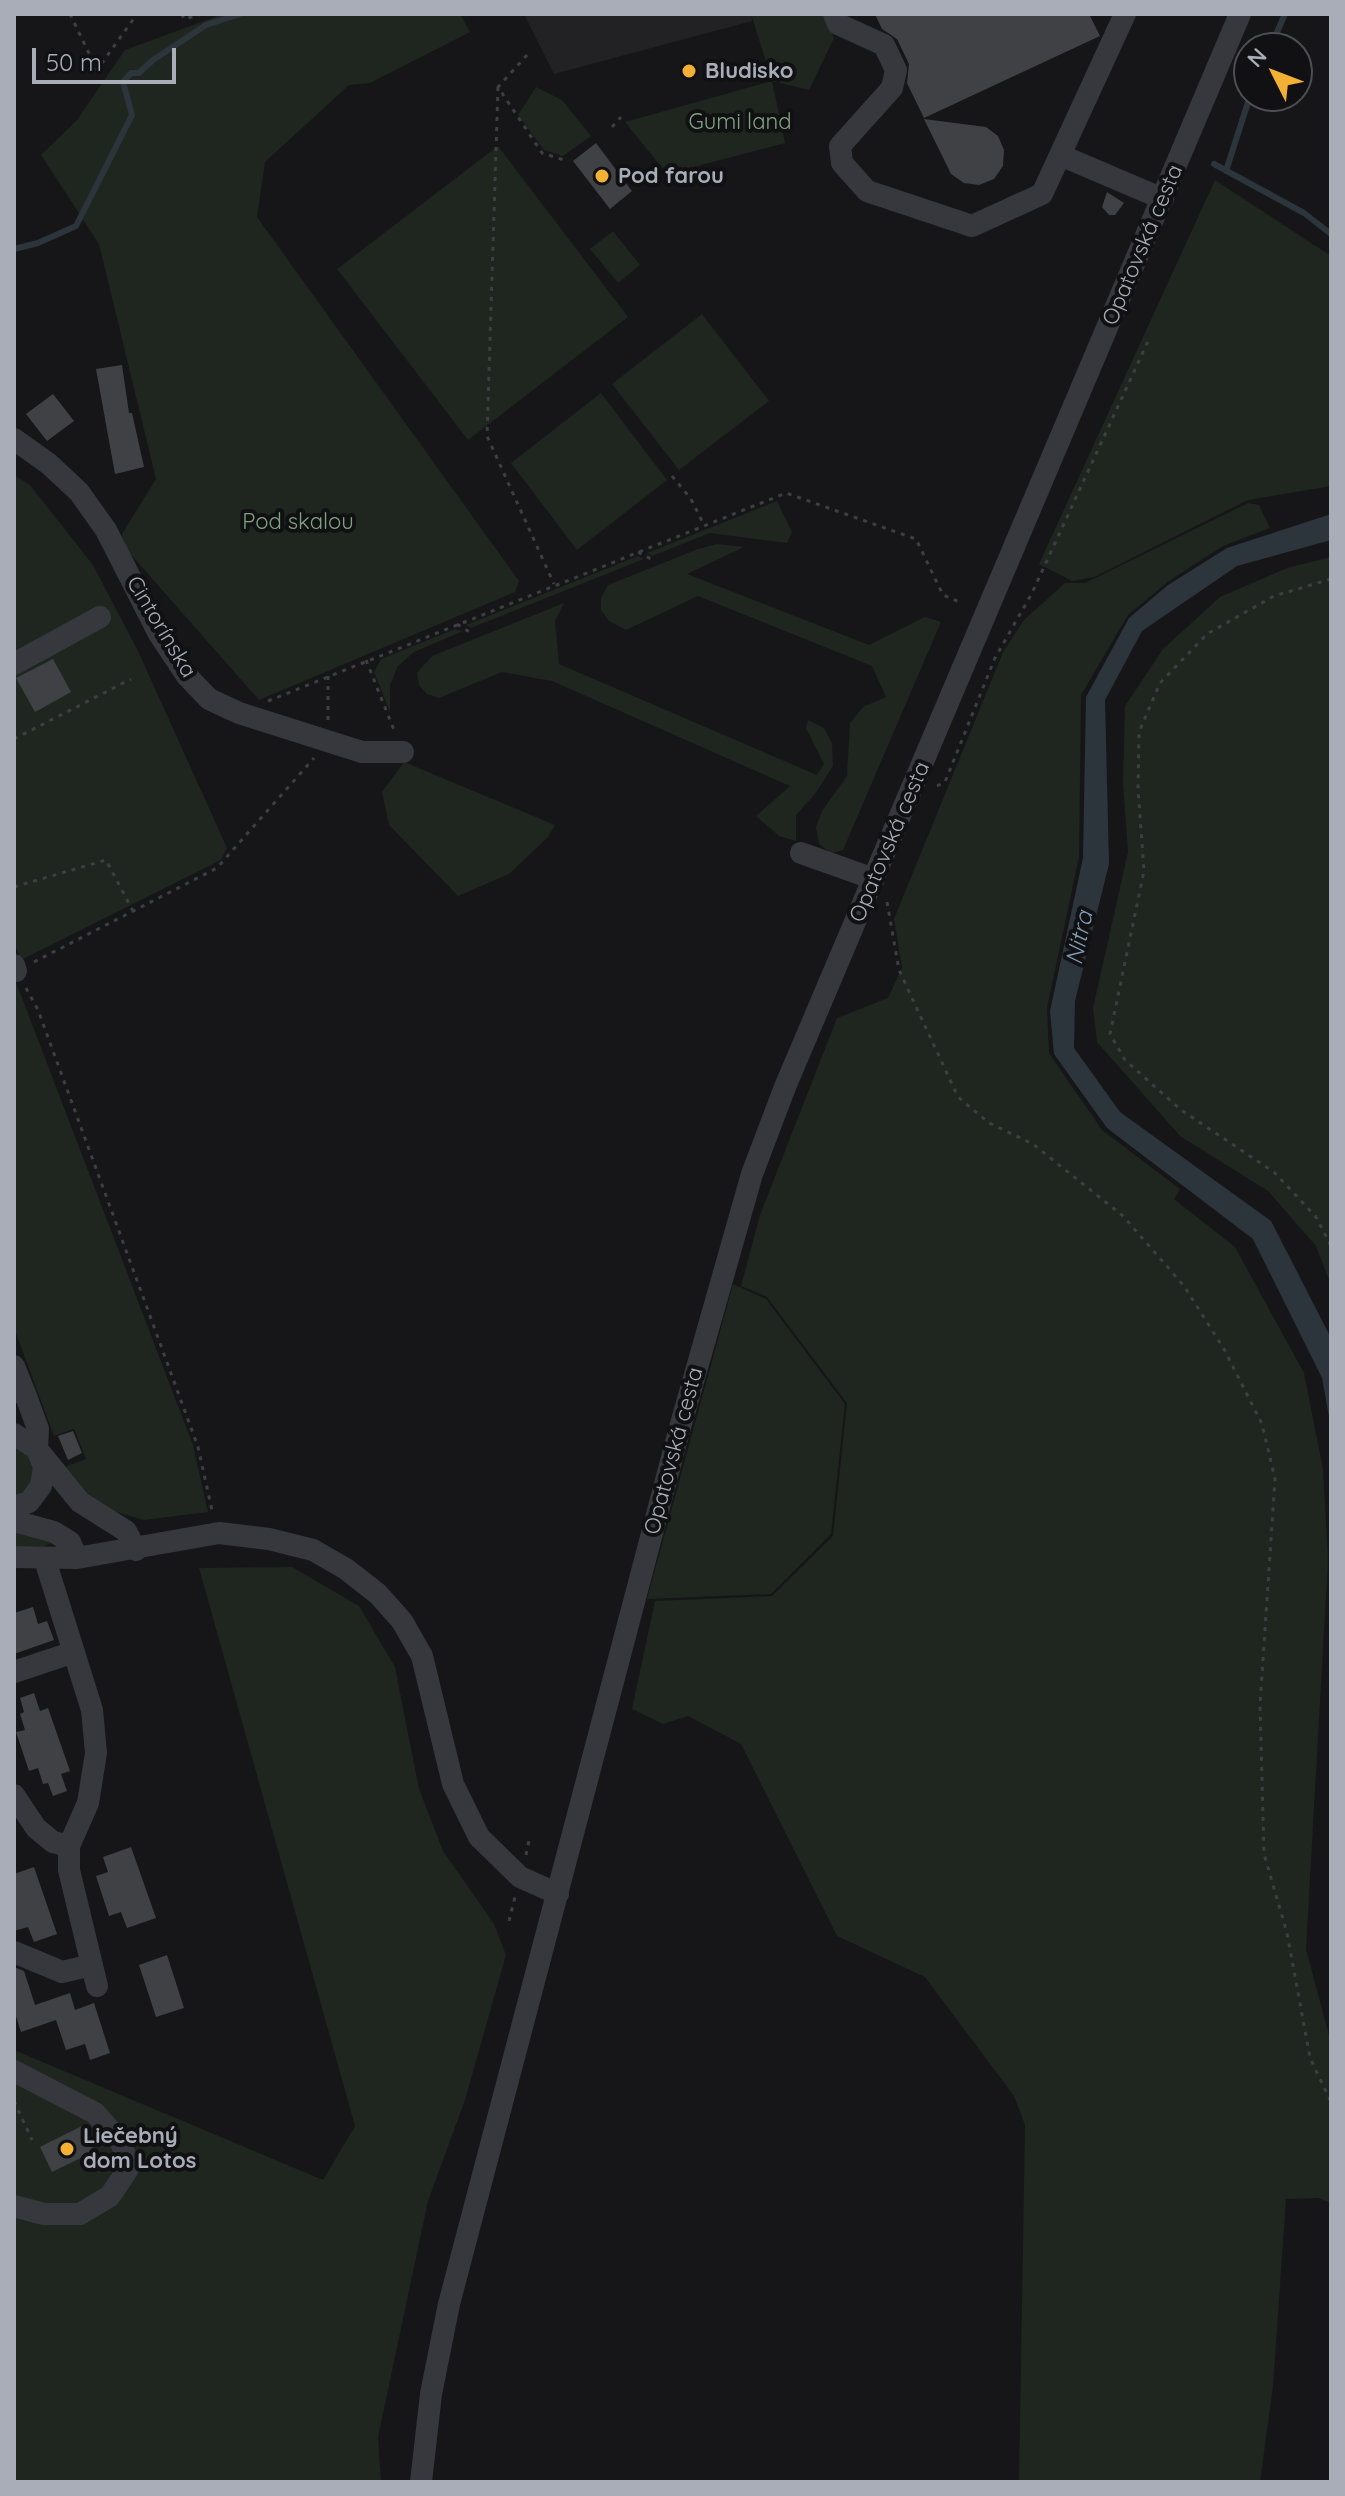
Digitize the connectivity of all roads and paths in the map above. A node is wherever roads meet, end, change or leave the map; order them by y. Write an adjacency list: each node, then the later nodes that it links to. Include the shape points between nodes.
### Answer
1 (70, 14): 2 (path, via 97,70)
2 (137, 14)
3 (182, 14): 4 (path, via 184,19)
4 (202, 14)
5 (834, 14): 12 (street, via 838,24 884,45 896,70 892,88 840,146 842,163 867,191 972,226 1042,194)
6 (1125, 14): 12 (street)
7 (1240, 14): 14 (street, Opatovská cesta)
8 (527, 55): 9 (path)
9 (498, 87): 13 (path, via 542,153); 22 (path, via 487,436)
10 (621, 117): 11 (path)
11 (612, 127)
12 (1060, 155): 14 (street)
13 (567, 161)
14 (1163, 199): 35 (street, Opatovská cesta)
15 (1149, 339): 35 (path, via 1032,593 995,658 945,782 932,789)
16 (14, 439): 31 (street, Cintorínska, via 79,492 106,530 159,634 187,676 209,699)
17 (672, 476): 18 (path)
18 (704, 525): 19 (path); 23 (path, via 786,493 916,539 943,595)
19 (638, 552): 20 (path); 22 (path)
20 (653, 560)
21 (1331, 579): 41 (path, via 1274,596 1207,634 1160,683 1139,732 1144,871 1110,1034 1125,1060 1181,1110 1274,1172 1316,1217)
22 (555, 585): 25 (path)
23 (962, 603)
24 (100, 617): 28 (street)
25 (457, 624): 26 (path); 27 (path)
26 (471, 633)
27 (366, 660): 29 (path); 34 (path)
28 (14, 664)
29 (328, 676): 31 (path); 33 (path)
30 (131, 679): 32 (path)
31 (239, 713): 33 (street, Cintorínska)
32 (14, 739)
33 (329, 741): 34 (street, Cintorínska, via 362,752); 39 (path, via 217,868)
34 (403, 752)
35 (915, 782): 37 (street, Opatovská cesta)
36 (801, 853): 37 (street)
37 (874, 879): 57 (street, Opatovská cesta, via 752,1174); 61 (path, via 890,909 899,970 958,1097 989,1123 1033,1144 1123,1216 1184,1286 1262,1424 1275,1479 1260,1705 1264,1854 1287,1933 1310,2058)
38 (14, 887): 39 (path, via 106,860)
39 (133, 911): 40 (path)
40 (15, 968): 48 (path, via 38,1010 198,1447)
41 (1331, 1246)
42 (14, 1366): 43 (street)
43 (20, 1392): 45 (street, via 38,1429)
44 (14, 1434): 45 (street)
45 (37, 1449): 46 (street, via 44,1467 41,1486 29,1502); 49 (street, via 80,1502 126,1531)
46 (14, 1507)
47 (14, 1521): 51 (street, via 54,1532 70,1542)
48 (216, 1534): 49 (street); 57 (street, via 313,1550 378,1594 422,1656 453,1784 479,1837 520,1877)
49 (136, 1550): 51 (street)
50 (14, 1557): 52 (street)
51 (77, 1558): 52 (street)
52 (45, 1560): 53 (street)
53 (74, 1652): 54 (street); 56 (street, via 92,1710 96,1753 88,1803)
54 (14, 1672)
55 (14, 1795): 56 (street, via 36,1828 53,1842)
56 (69, 1846): 58 (street, via 69,1870 94,1976 62,1972)
57 (558, 1894): 64 (street, Opatovská cesta, via 449,2304)
58 (14, 1952)
59 (14, 2071): 63 (street, via 95,2113 122,2144 128,2169 110,2196 80,2214 44,2214)
60 (14, 2101): 62 (path)
61 (1331, 2102)
62 (32, 2140)
63 (14, 2206)
64 (421, 2482)

